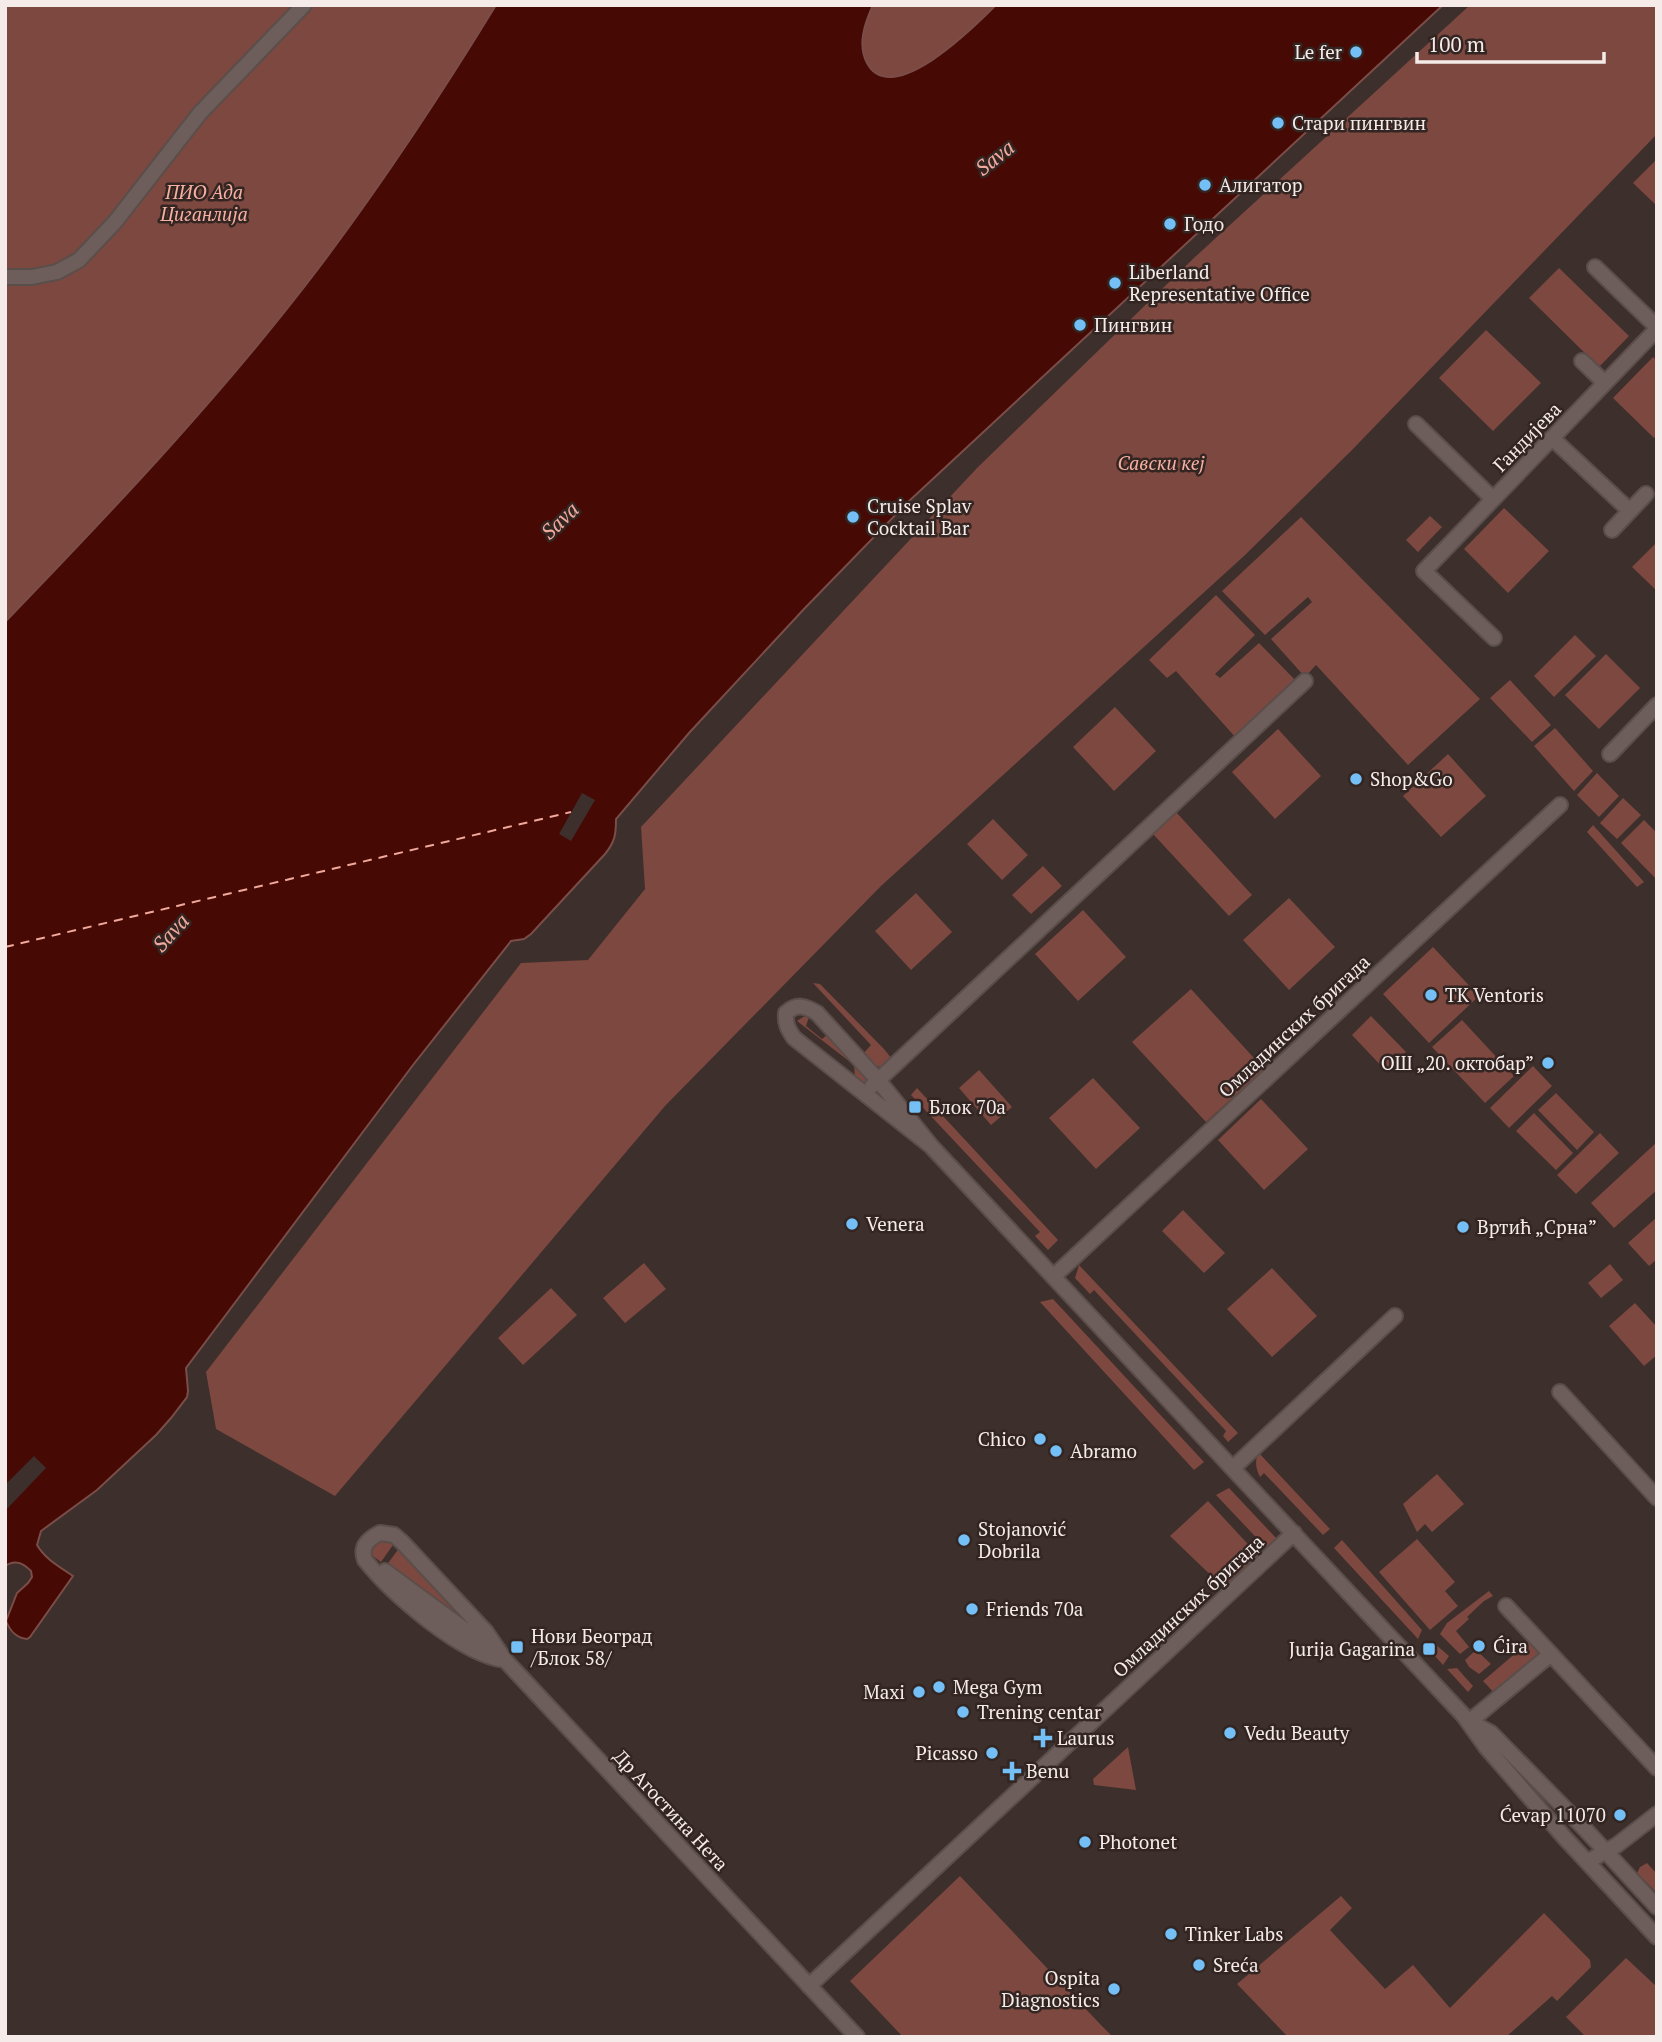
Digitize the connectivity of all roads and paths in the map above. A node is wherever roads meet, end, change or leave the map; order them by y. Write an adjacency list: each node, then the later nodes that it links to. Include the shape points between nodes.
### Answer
1 (304, 5): 3 (street, via 200,113 115,222 79,260 57,272)
2 (1595, 267): 4 (street)
3 (5, 277)
4 (1657, 328): 6 (street, Гандијева)
5 (1582, 361): 6 (street)
6 (1605, 383): 8 (street, Гандијева)
7 (1416, 424): 10 (street)
8 (1552, 438): 10 (street, Гандијева); 11 (street)
9 (1646, 494): 11 (street)
10 (1493, 499): 13 (street, Гандијева, via 1424,571)
11 (1630, 511): 12 (street)
12 (1612, 530)
13 (1494, 638)
14 (1305, 681): 18 (street)
15 (1657, 705): 16 (street)
16 (1610, 754)
17 (1560, 805): 21 (street, Омладинских бригада)
18 (878, 1080): 19 (street); 19 (street, Омладинских бригада, via 817,1013 804,1006 786,1013 794,1038); 20 (street, Омладинских бригада)
19 (864, 1093): 20 (street, Омладинских бригада)
20 (931, 1146): 21 (street, Омладинских бригада)
21 (1054, 1276): 24 (street, Омладинских бригада)
22 (1395, 1316): 24 (street)
23 (1560, 1392): 25 (street)
24 (1233, 1468): 26 (street, Омладинских бригада)
25 (1657, 1498)
26 (1294, 1533): 30 (street, Омладинских бригада); 37 (street, Омладинских бригада)
27 (1506, 1606): 28 (street)
28 (1551, 1654): 30 (street); 31 (street)
29 (505, 1660): 29 (street, Др Агостина Нета, via 365,1560 364,1547 369,1540 380,1533 394,1535 486,1632); 37 (street, Др Агостина Нета)
30 (1469, 1722): 33 (street, Омладинских бригада, via 1492,1733); 34 (street, Омладинских бригада)
31 (1657, 1768)
32 (1657, 1814): 33 (street)
33 (1607, 1852): 34 (street); 35 (street, Омладинских бригада)
34 (1587, 1862): 36 (street, Омладинских бригада)
35 (1657, 1907)
36 (1657, 1937)
37 (809, 1986): 38 (street, Др Агостина Нета)
38 (857, 2037)

